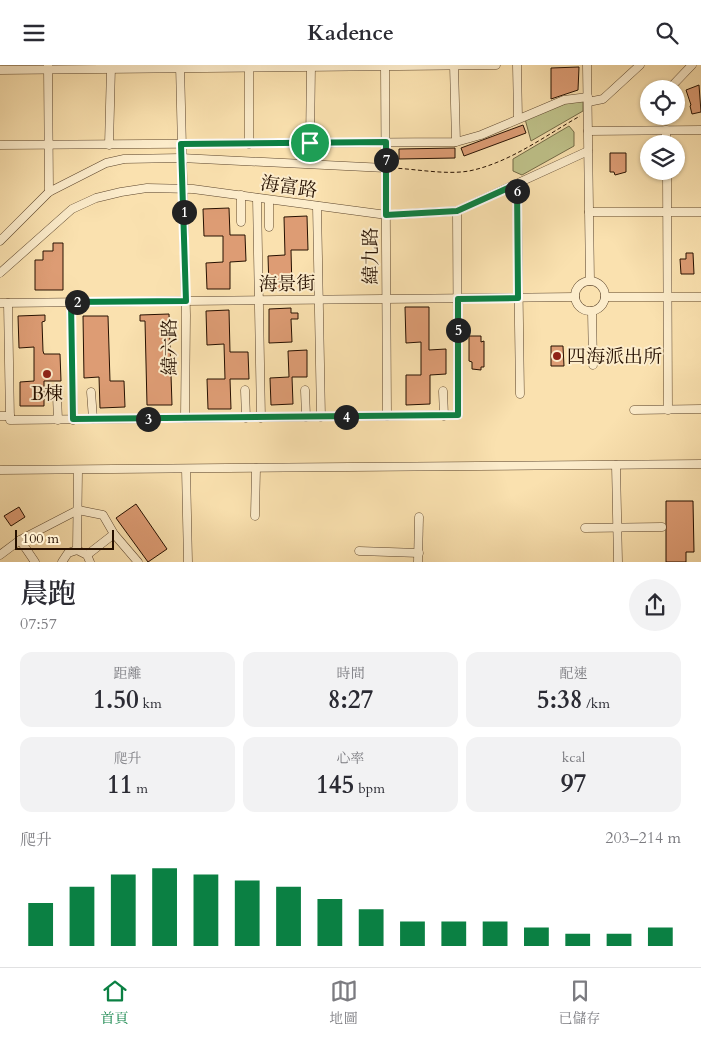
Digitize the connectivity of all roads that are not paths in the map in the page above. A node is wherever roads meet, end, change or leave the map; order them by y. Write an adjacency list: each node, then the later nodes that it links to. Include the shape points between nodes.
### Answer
1 (385, 65): 2 (street); 9 (street); 21 (street, 緯九路)
2 (454, 65): 3 (street); 22 (street)
3 (496, 65)
4 (517, 65): 16 (street)
5 (587, 65): 15 (street)
6 (640, 65): 15 (street, via 604,99)
7 (692, 65): 14 (street)
8 (180, 66): 10 (street); 12 (street); 24 (street, 緯六路)
9 (311, 66): 10 (street); 23 (street)
10 (249, 67): 25 (street)
11 (48, 68): 12 (street); 13 (street); 27 (street)
12 (111, 68): 28 (street)
13 (0, 70)
14 (678, 80)
15 (588, 99): 16 (street, via 564,100); 18 (street)
16 (518, 118): 22 (street)
17 (701, 130): 19 (street)
18 (588, 131): 19 (street); 29 (street)
19 (666, 131): 20 (street)
20 (666, 135)
21 (386, 142): 22 (street); 23 (street); 31 (street, 緯九路)
22 (456, 142)
23 (310, 143): 25 (street)
24 (181, 144): 25 (street); 28 (street); 30 (street, 緯六路)
25 (249, 144)
26 (0, 145): 27 (street)
27 (47, 145): 28 (street); 35 (street)
28 (109, 145)
29 (588, 151): 33 (street, 海富路); 41 (street)
30 (181, 158): 31 (street); 34 (street, 緯六路); 35 (street, via 124,159 106,163)
31 (386, 168): 44 (street, 緯九路)
32 (667, 180): 42 (street)
33 (517, 184): 40 (street, 海富路); 54 (street)
34 (183, 188): 36 (street, 海富路); 48 (street, 海富路, via 121,192 83,203 62,216); 59 (street, 緯六路)
35 (49, 192): 47 (street)
36 (241, 195): 37 (street, 海富路); 45 (street)
37 (257, 198): 38 (street, 海富路); 58 (street)
38 (269, 199): 39 (street, 海富路); 46 (street)
39 (318, 206): 44 (street, 海富路); 55 (street)
40 (457, 211): 44 (street, 海富路); 57 (street)
41 (589, 212): 42 (street); 49 (street)
42 (667, 212): 43 (street); 52 (street)
43 (701, 212)
44 (386, 215): 56 (street, 緯九路)
45 (241, 222)
46 (269, 227)
47 (0, 241)
48 (0, 273)
49 (590, 281): 50 (street, via 578,288); 51 (street, via 599,284)
50 (575, 297): 54 (street, 海景街); 62 (street, via 578,306)
51 (605, 297): 52 (street); 62 (street, via 602,305)
52 (668, 297): 53 (street); 70 (street)
53 (701, 297)
54 (518, 298): 57 (street, 海景街); 68 (street)
55 (318, 299): 56 (street, 海景街); 58 (street, 海景街); 77 (street)
56 (387, 299): 57 (street, 海景街); 74 (street, 緯九路)
57 (458, 299): 75 (street, via 458,415)
58 (258, 300): 59 (street, 海景街); 81 (street)
59 (186, 301): 60 (street, 海景街); 79 (street, 緯六路)
60 (71, 302): 61 (street, 海景街); 82 (street)
61 (4, 303): 78 (street)
62 (592, 311): 63 (street)
63 (593, 365)
64 (245, 390): 80 (street)
65 (305, 391): 76 (street)
66 (443, 391): 75 (street)
67 (91, 392): 83 (street)
68 (520, 394)
69 (57, 395): 84 (street)
70 (668, 409): 71 (street); 72 (street)
71 (701, 409)
72 (634, 410)
73 (0, 416): 78 (street)
74 (387, 416): 75 (street); 77 (street)
75 (444, 416)
76 (306, 417): 77 (street); 81 (street)
77 (321, 417)
78 (10, 418): 84 (street)
79 (185, 418): 80 (street); 83 (street)
80 (246, 418): 81 (street)
81 (261, 418)
82 (73, 419): 83 (street); 84 (street)
83 (93, 419)
84 (58, 420)
85 (701, 464): 86 (street)
86 (616, 465): 87 (street); 94 (street)
87 (256, 468): 88 (street); 92 (street)
88 (186, 469): 90 (street); 107 (street)
89 (0, 470): 90 (street)
90 (78, 470): 91 (street)
91 (78, 510): 97 (street, via 103,515); 98 (street); 99 (street)
92 (255, 516)
93 (419, 517): 101 (street)
94 (618, 527): 95 (street); 96 (street); 109 (street)
95 (662, 527)
96 (585, 528)
97 (114, 534): 103 (street); 106 (street)
98 (20, 540): 102 (street); 104 (street)
99 (77, 550): 103 (street); 105 (street, via 68,553)
100 (358, 551): 101 (street)
101 (419, 553): 108 (street)
102 (0, 555)
103 (89, 559)
104 (35, 562)
105 (62, 562)
106 (138, 562)
107 (188, 562)
108 (418, 562)
109 (618, 562)

